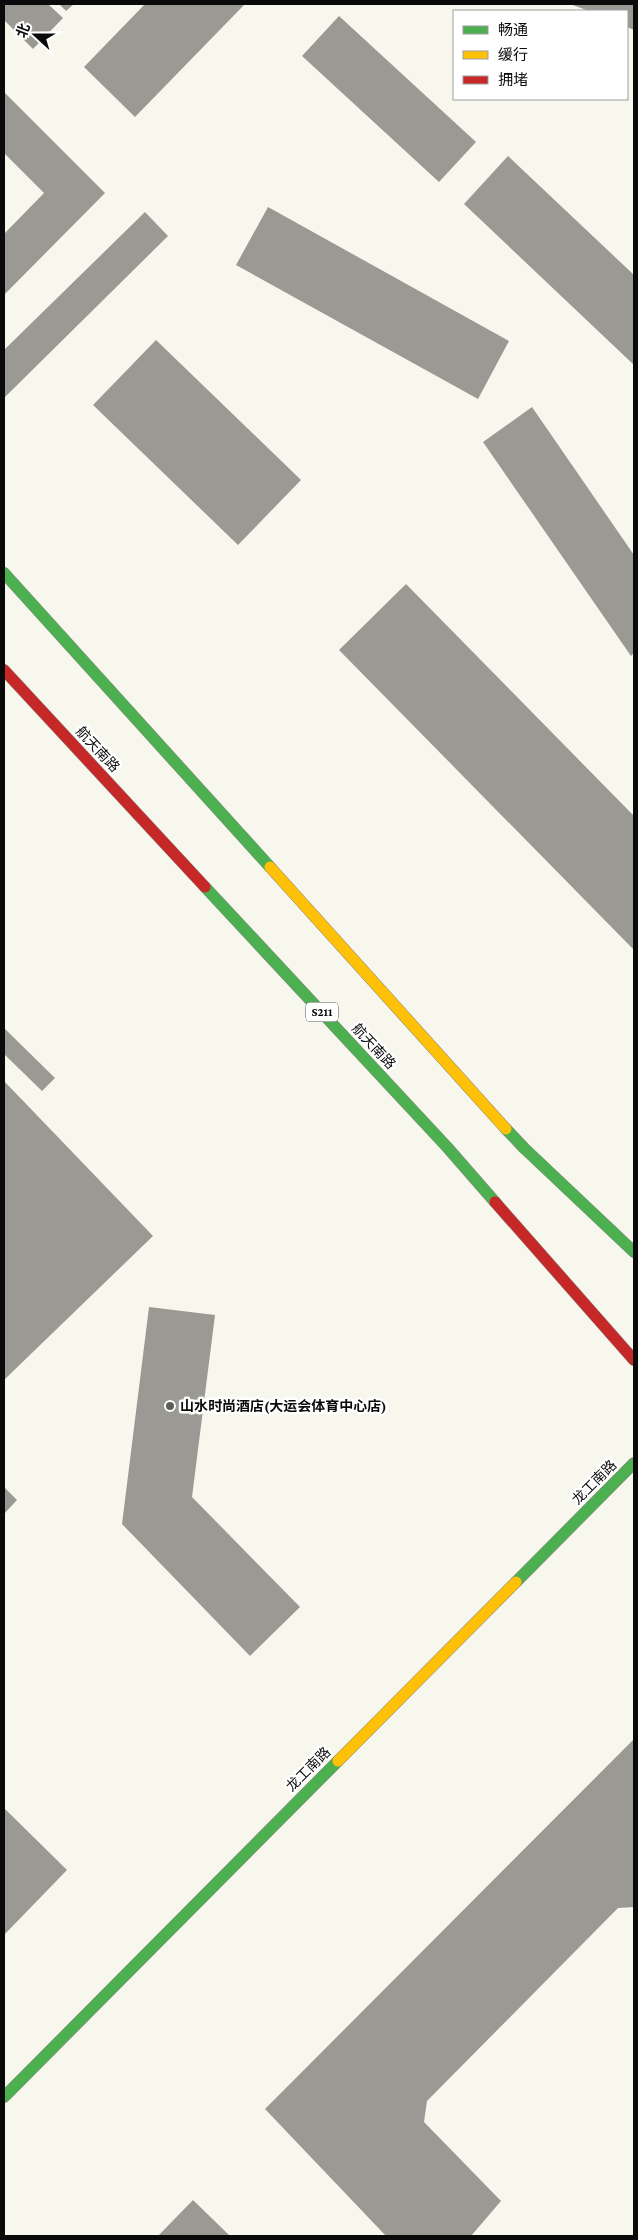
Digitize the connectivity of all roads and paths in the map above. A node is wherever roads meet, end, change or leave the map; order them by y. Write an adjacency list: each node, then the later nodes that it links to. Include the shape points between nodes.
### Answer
1 (4, 573): 3 (main road, via 524,1148)
2 (4, 670): 4 (main road, 航天南路 / S211, via 447,1147)
3 (634, 1252)
4 (634, 1360)
5 (634, 1462): 6 (main road, 龙工南路)
6 (4, 2097)

